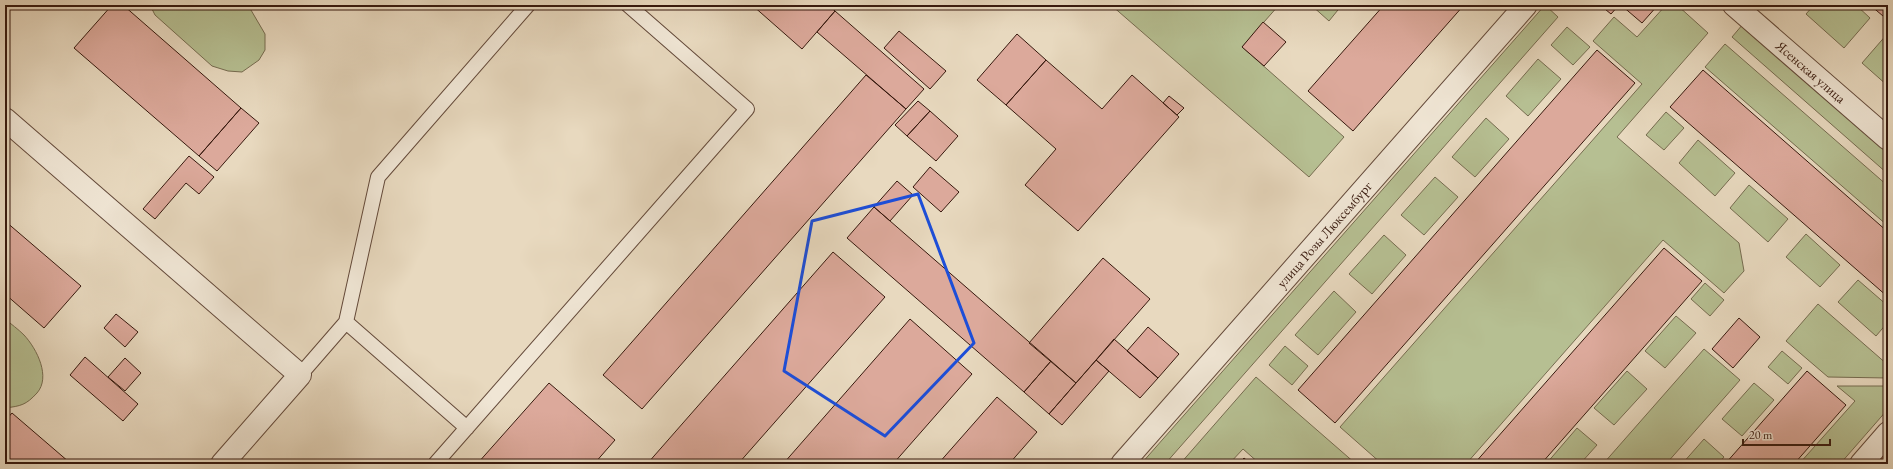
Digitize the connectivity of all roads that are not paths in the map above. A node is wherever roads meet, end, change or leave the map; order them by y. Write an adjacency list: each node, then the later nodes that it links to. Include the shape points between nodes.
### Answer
1 (528, 5): 7 (lane, via 378,177)
2 (628, 5): 9 (lane, via 747,109)
3 (1526, 5): 13 (street, улица Розы Люксембург)
4 (1734, 5): 6 (street, Ясенская улица)
5 (5, 119): 8 (street)
6 (1888, 139)
7 (346, 322): 8 (lane); 9 (lane)
8 (300, 375): 11 (street)
9 (467, 428): 12 (lane)
10 (1888, 434): 14 (street)
11 (222, 464)
12 (435, 464)
13 (1122, 464)
14 (1861, 464)

